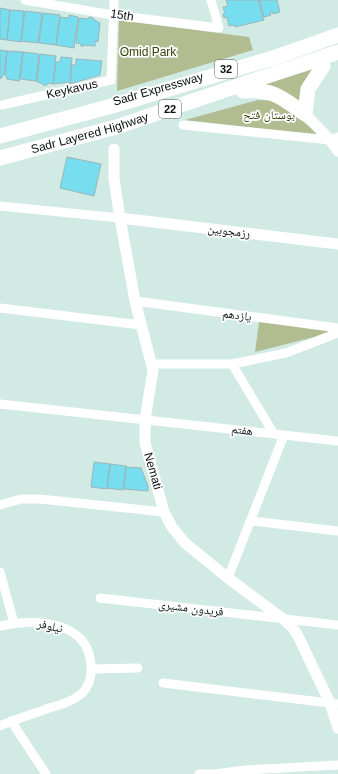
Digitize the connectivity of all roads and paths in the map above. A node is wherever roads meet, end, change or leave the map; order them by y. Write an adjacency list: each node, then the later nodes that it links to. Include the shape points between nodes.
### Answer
1 (25, 0): 4 (street, 15th)
2 (114, 0): 4 (street, Keykavus)
3 (211, 0): 4 (street, 15th, via 220,28)
4 (113, 14): 12 (street, Keykavus, via 111,80)
5 (338, 29): 8 (highway)
6 (338, 34): 8 (highway, Sadr Layered Highway / 22); 15 (highway, Sadr Expressway / 32, via 268,57)
7 (338, 52): 19 (highway, Sadr Layered Highway / 22, via 116,127)
8 (276, 57): 15 (highway, Sadr Layered Highway / 22, via 112,106)
9 (338, 61): 10 (highway, 32)
10 (323, 66): 11 (highway, 32); 13 (highway, via 308,89)
11 (243, 91): 13 (highway, via 259,90 273,93); 19 (highway, 32, via 116,129)
12 (2, 105)
13 (305, 114): 16 (street)
14 (183, 125): 16 (street)
15 (0, 134)
16 (334, 138): 18 (street)
17 (114, 149): 21 (street, Nemati, via 114,179)
18 (338, 151)
19 (0, 159)
20 (0, 206): 21 (street)
21 (120, 218): 22 (street, رزمجوبین); 23 (street, Nemati)
22 (338, 244)
23 (135, 301): 25 (street, Nemati); 26 (street, یازدهم)
24 (0, 308): 25 (street)
25 (141, 325): 28 (street, Nemati)
26 (338, 328)
27 (338, 333): 29 (street, via 286,353)
28 (151, 364): 29 (street); 31 (street, Nemati, via 152,375)
29 (232, 364): 32 (street)
30 (0, 404): 31 (street, هفتم)
31 (145, 420): 32 (street, هفتم); 36 (street, Nemati, via 147,450)
32 (274, 434): 33 (street, هفتم)
33 (284, 435): 34 (street, هفتم); 37 (street)
34 (338, 441)
35 (0, 505): 36 (street, via 21,499 40,498)
36 (164, 512): 40 (street, Nemati, via 185,544)
37 (251, 521): 38 (street); 40 (street)
38 (338, 531)
39 (0, 572): 43 (street)
40 (228, 578): 42 (street, Nemati)
41 (100, 598): 42 (street, فریدون مشیری)
42 (283, 619): 44 (street, فریدون مشیری); 49 (street, Nemati, via 298,636)
43 (14, 623): 45 (street, نیلوفر); 47 (street, نیلوفر, via 44,623 74,633 84,642 91,657)
44 (338, 625)
45 (0, 626)
46 (138, 668): 47 (street)
47 (92, 669): 50 (street, via 89,684 70,702)
48 (163, 683): 49 (street)
49 (334, 703): 52 (street, Nemati)
50 (10, 721): 51 (street); 54 (street)
51 (0, 726)
52 (338, 728)
53 (338, 765): 55 (street)
54 (46, 774)
55 (199, 774)

